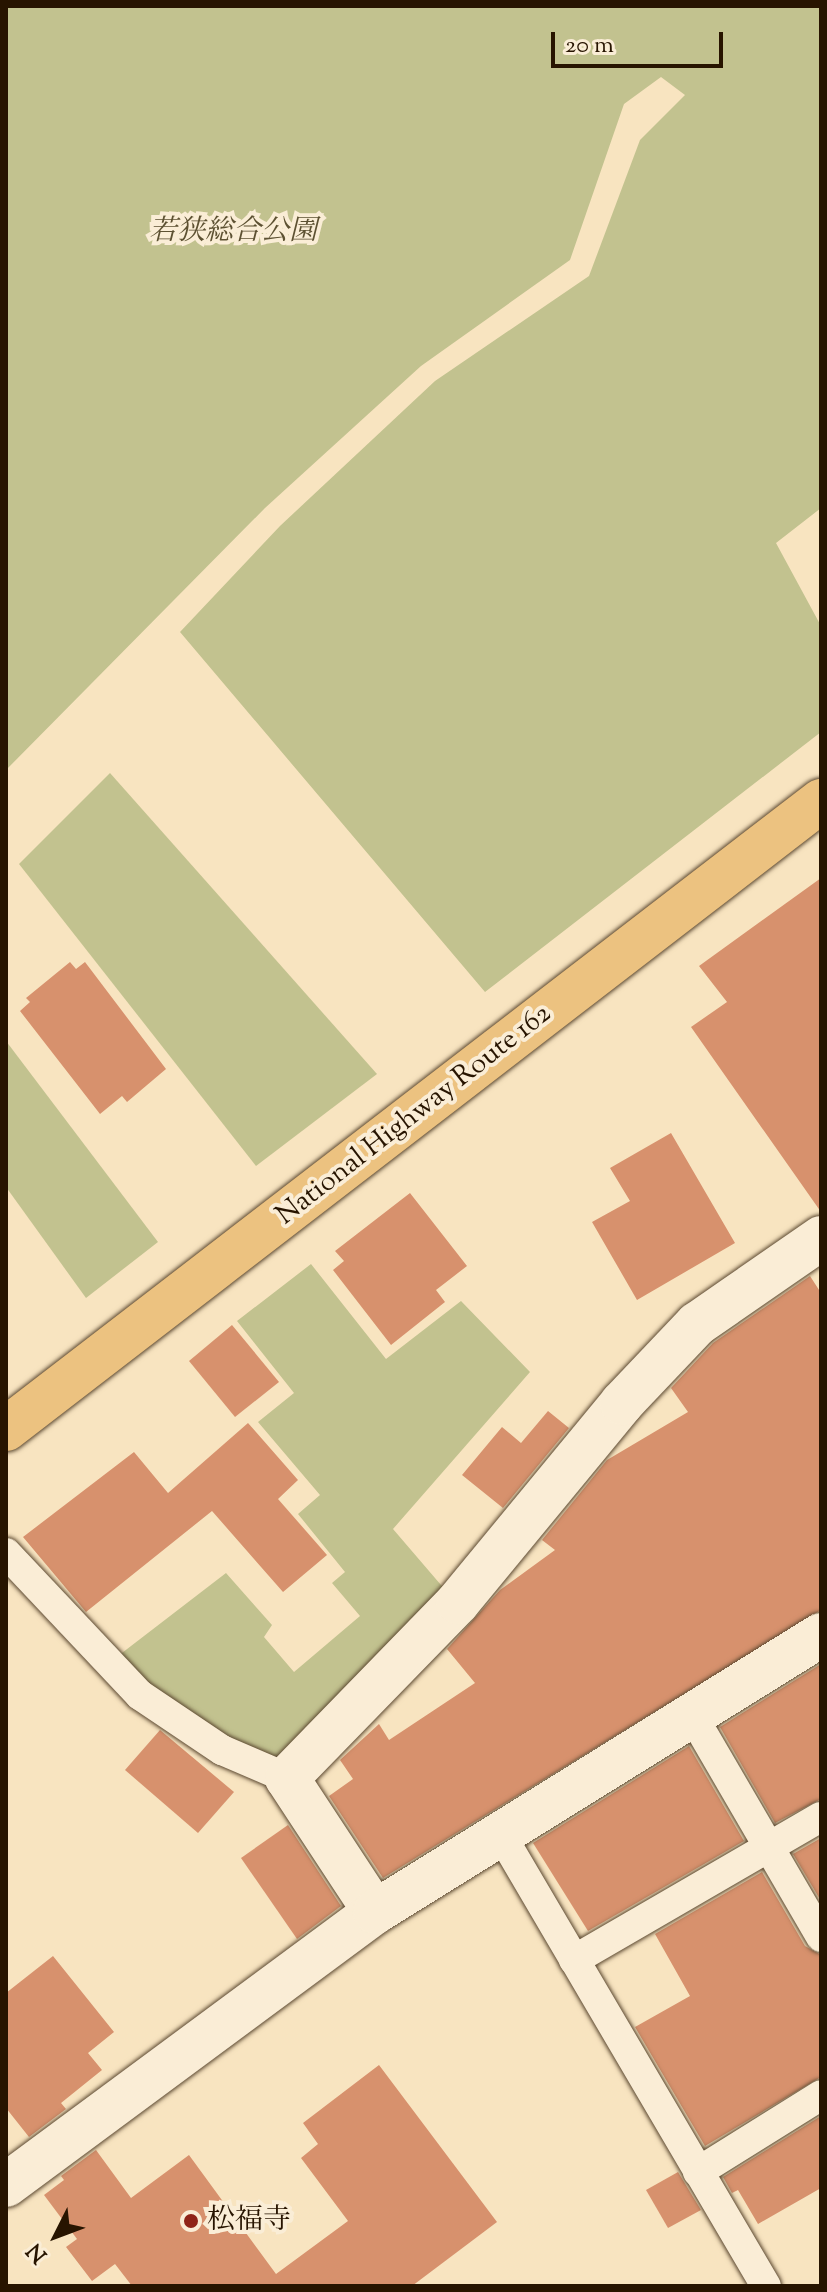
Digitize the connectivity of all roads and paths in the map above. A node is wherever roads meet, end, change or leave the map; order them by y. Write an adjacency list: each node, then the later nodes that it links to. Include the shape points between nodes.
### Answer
1 (821, 801): 3 (highway, National Highway Route 162)
2 (821, 1238): 7 (street, via 697,1324 622,1403 458,1602)
3 (6, 1429)
4 (6, 1553): 7 (lane, via 140,1695 222,1750)
5 (821, 1635): 6 (street)
6 (692, 1715): 9 (street); 10 (lane)
7 (287, 1778): 11 (street)
8 (821, 1817): 10 (lane)
9 (500, 1833): 11 (street); 13 (lane)
10 (769, 1848): 12 (lane); 13 (lane)
11 (375, 1912): 16 (street)
12 (821, 1937)
13 (574, 1960): 15 (lane)
14 (821, 2095): 15 (lane)
15 (698, 2172): 17 (lane)
16 (6, 2185)
17 (766, 2286)

